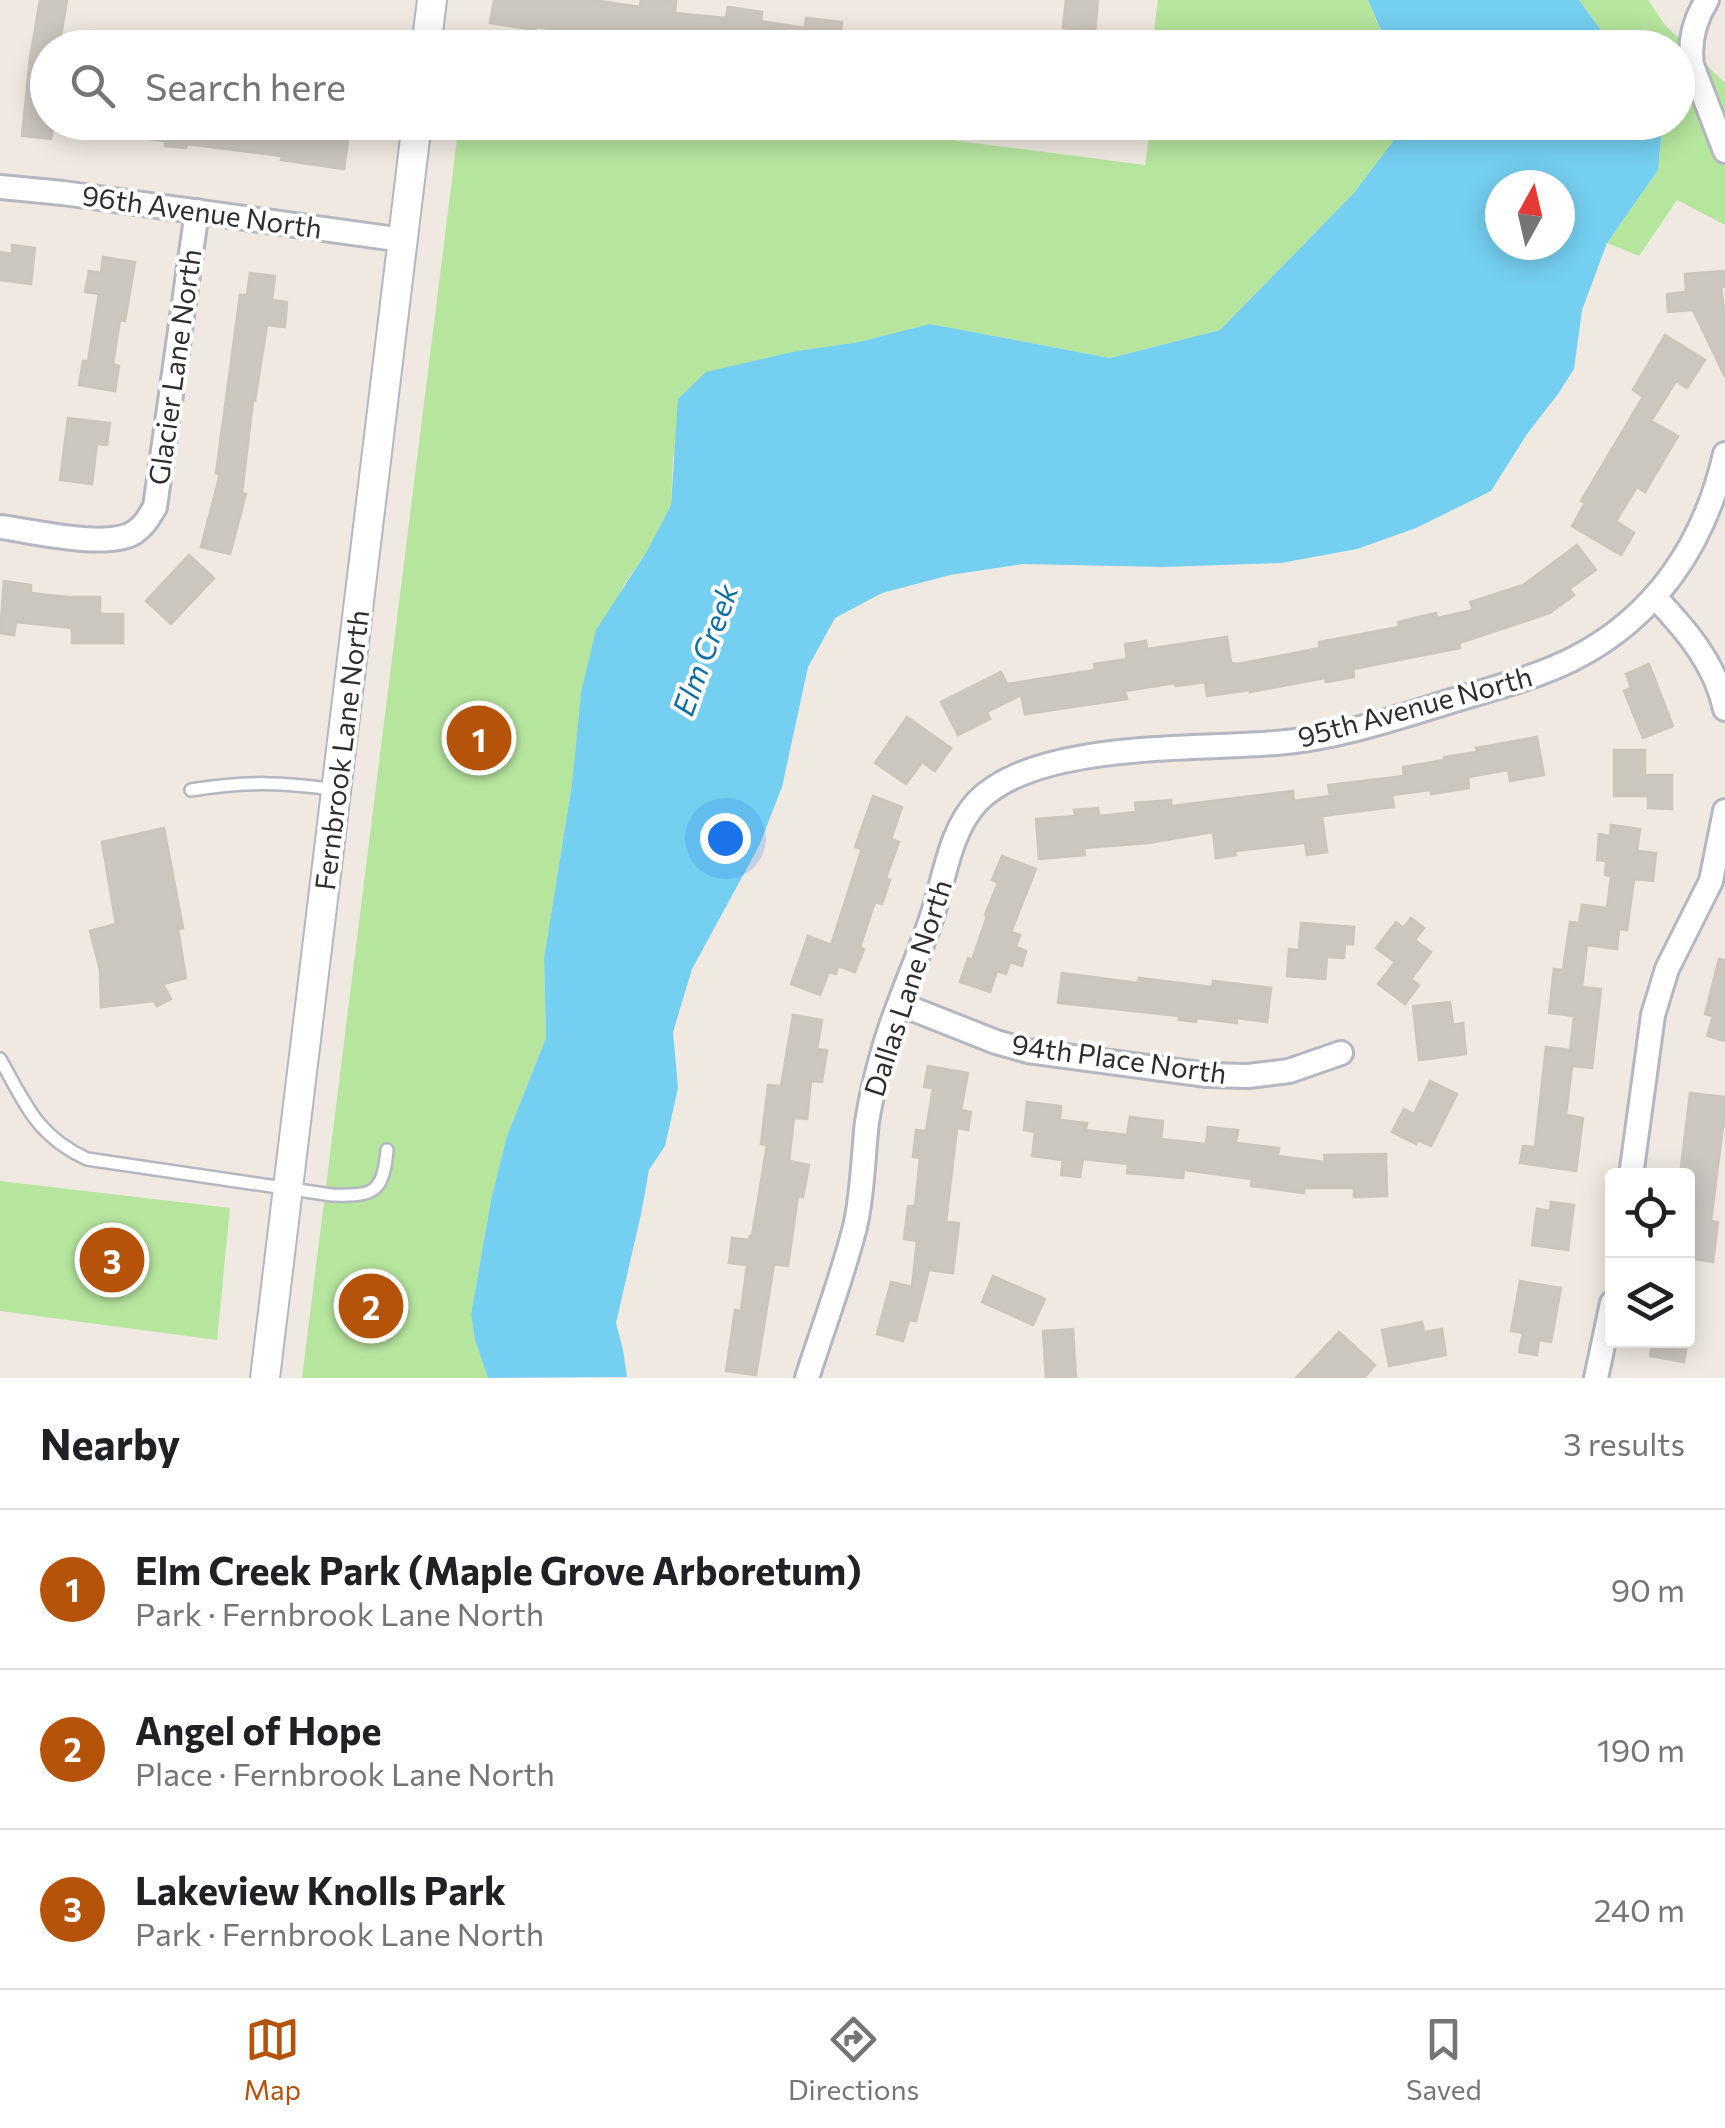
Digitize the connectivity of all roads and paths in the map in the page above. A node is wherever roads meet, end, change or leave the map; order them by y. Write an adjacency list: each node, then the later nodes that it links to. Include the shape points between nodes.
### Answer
1 (432, 0): 3 (street)
2 (1708, 0): 4 (street)
3 (428, 30)
4 (1694, 30)
5 (1695, 73): 7 (street)
6 (415, 140): 10 (street, Fernbrook Lane North)
7 (1725, 151)
8 (0, 186): 9 (street, 96th Avenue North)
9 (197, 211): 10 (street, 96th Avenue North); 12 (street, Glacier Lane North, via 155,507 147,522 117,540)
10 (403, 240): 17 (street, Fernbrook Lane North)
11 (1725, 454): 13 (street, 95th Avenue North, via 1706,519)
12 (0, 527)
13 (1655, 597): 14 (street, via 1708,662); 15 (street, 95th Avenue North, via 1571,660 1410,714 1280,743 1086,757)
14 (1725, 708)
15 (996, 786): 19 (street, Dallas Lane North, via 956,836)
16 (191, 790): 17 (lane, via 270,782)
17 (337, 790): 24 (street, Fernbrook Lane North)
18 (1725, 811): 23 (street, via 1711,881 1652,1015)
19 (900, 1004): 20 (street, 94th Place North, via 1028,1051 1207,1075 1289,1071); 27 (street, Dallas Lane North, via 872,1095 855,1226)
20 (1342, 1053)
21 (0, 1059): 24 (lane, via 46,1133 88,1159)
22 (387, 1150): 24 (lane, via 384,1178 375,1190 356,1196)
23 (1631, 1168)
24 (287, 1187): 26 (street, Fernbrook Lane North)
25 (1605, 1336): 28 (street)
26 (264, 1378)
27 (807, 1378)
28 (1596, 1378)

